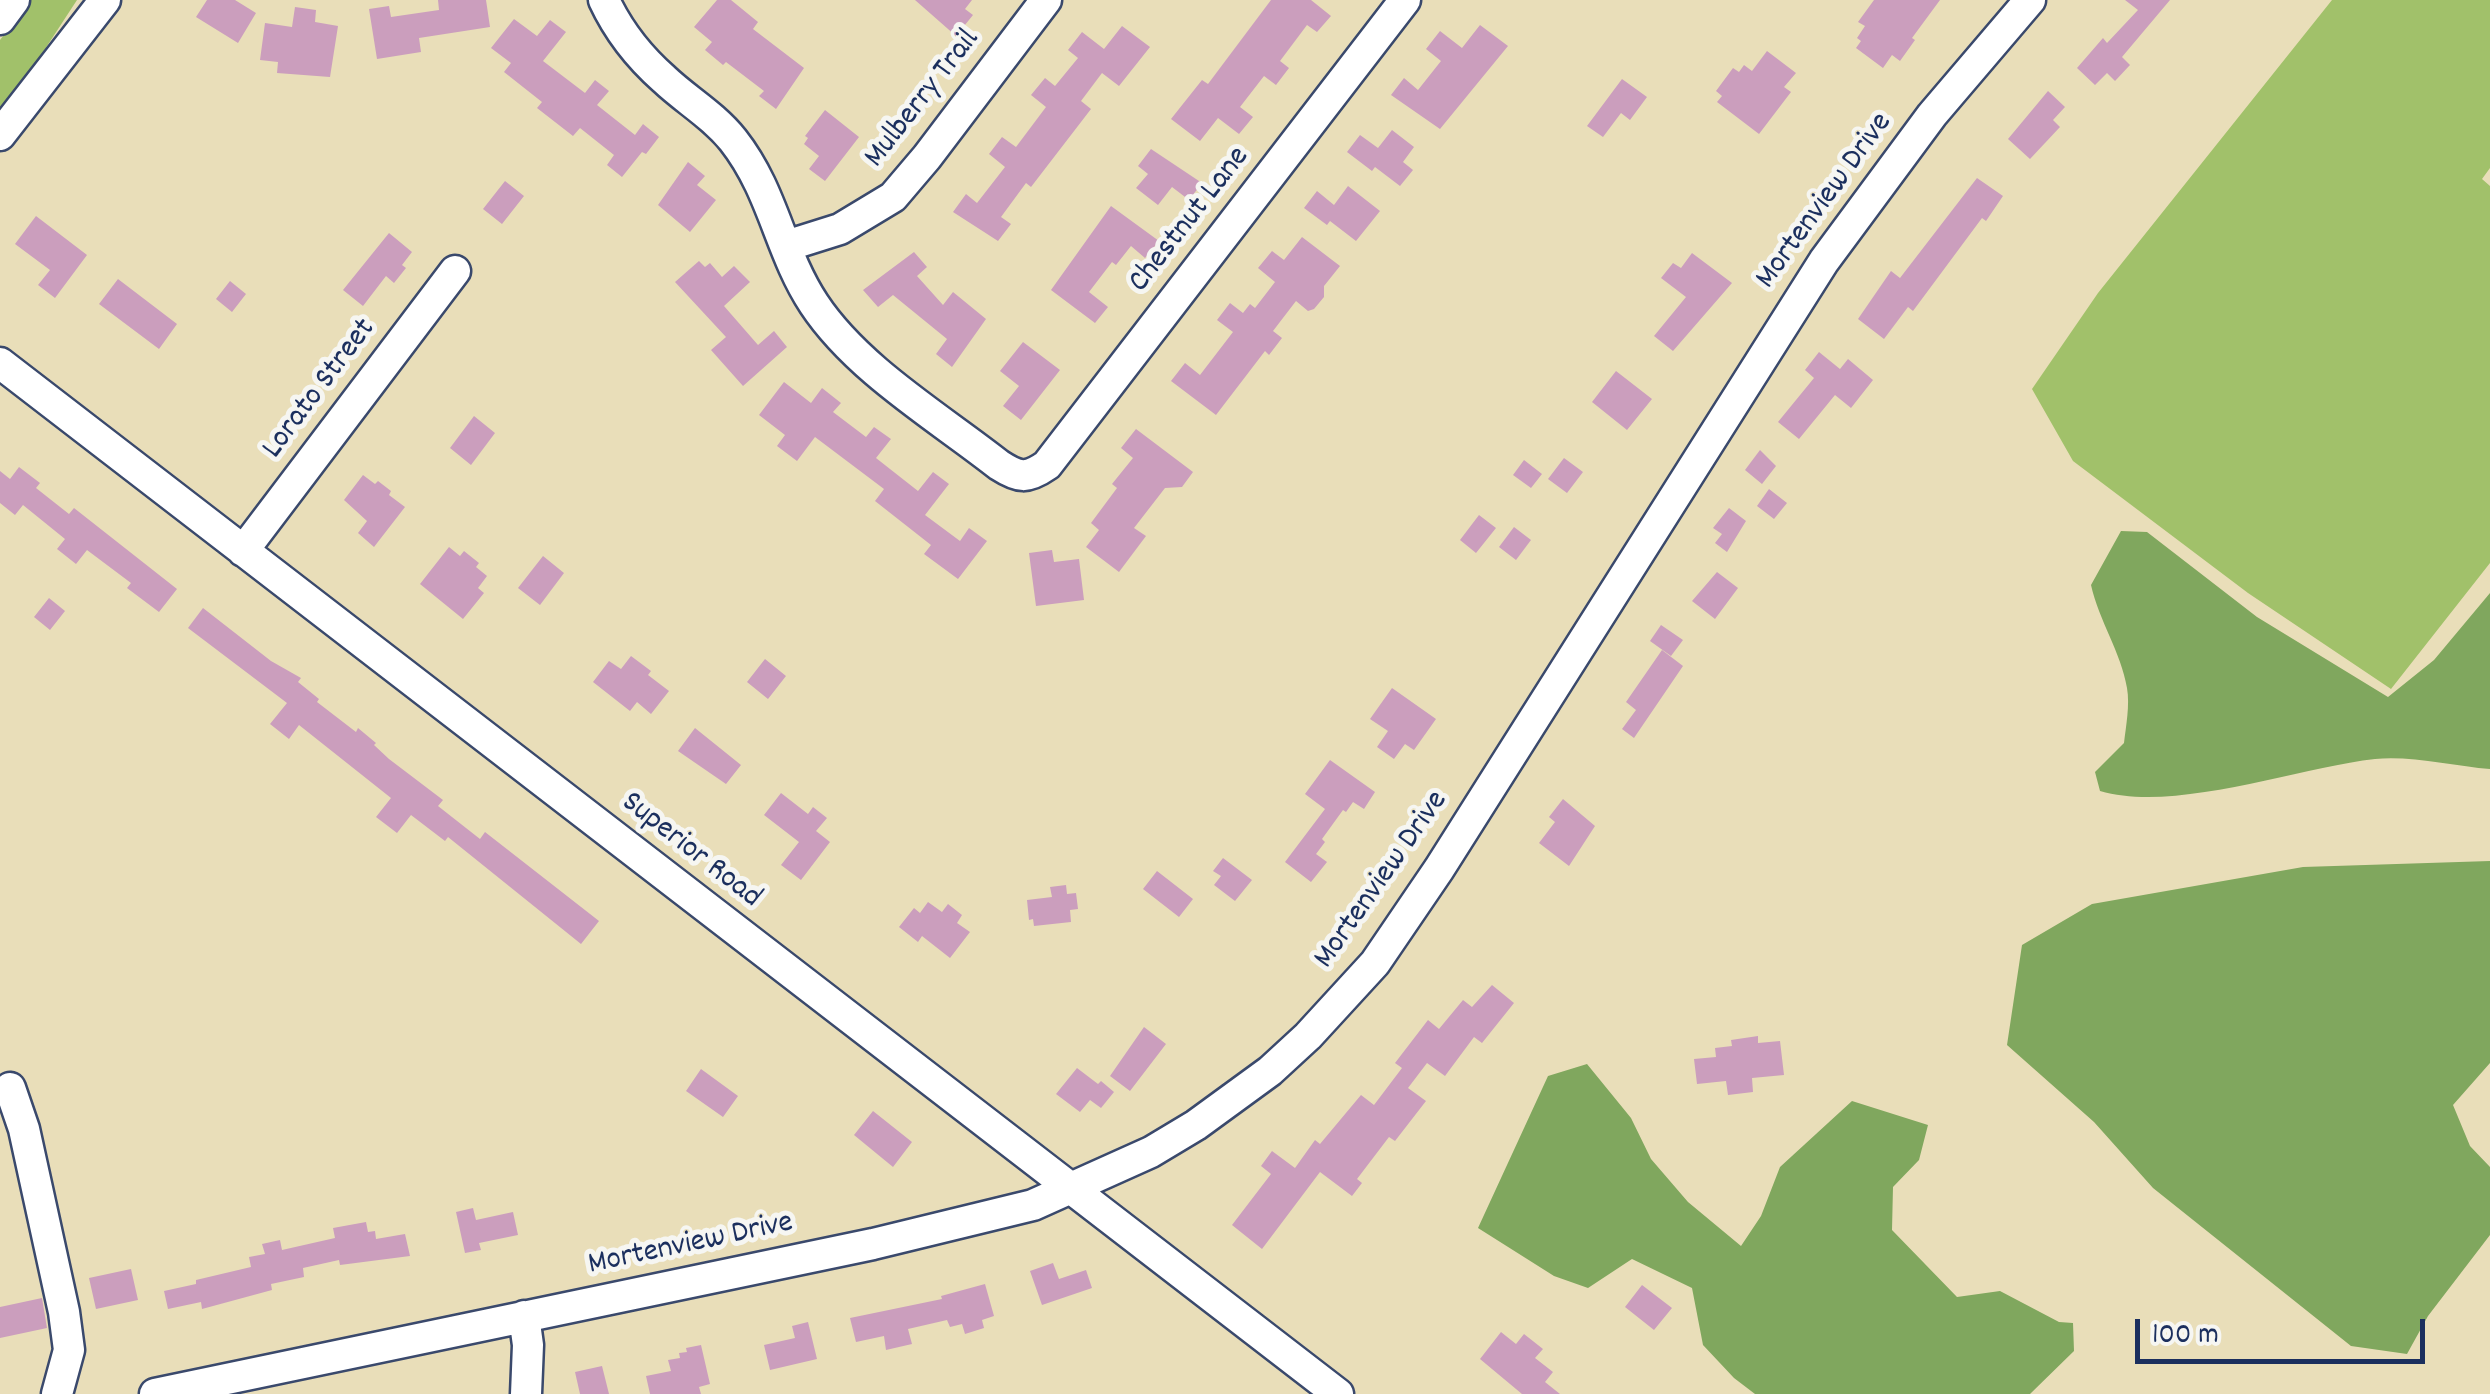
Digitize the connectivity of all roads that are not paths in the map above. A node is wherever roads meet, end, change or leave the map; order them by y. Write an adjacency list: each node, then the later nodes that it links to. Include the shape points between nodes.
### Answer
1 (14, 0): 8 (street)
2 (86, 0): 9 (street)
3 (105, 0): 9 (street)
4 (604, 0): 11 (street, via 638,52 744,154)
5 (1046, 0): 11 (street, Mulberry Trail, via 892,197 840,229)
6 (1404, 0): 11 (street, Chestnut Lane, via 1047,465 1026,477 998,465 852,348 814,305)
7 (2030, 0): 16 (street, Mortenview Drive, via 1932,115 1824,262 1375,963 1308,1036 1239,1095 1151,1152)
8 (0, 18)
9 (34, 92): 10 (street)
10 (0, 135)
11 (786, 246)
12 (455, 271): 14 (street, Lorato Street)
13 (0, 363): 14 (street, Superior Road)
14 (243, 551): 16 (street, Superior Road)
15 (10, 1088): 18 (street, via 64,1312 69,1350)
16 (1070, 1190): 17 (street, Mortenview Drive, via 873,1244); 21 (street, Superior Road)
17 (524, 1316): 19 (street, Mortenview Drive); 20 (street)
18 (57, 1394)
19 (156, 1394)
20 (526, 1394)
21 (1338, 1394)

